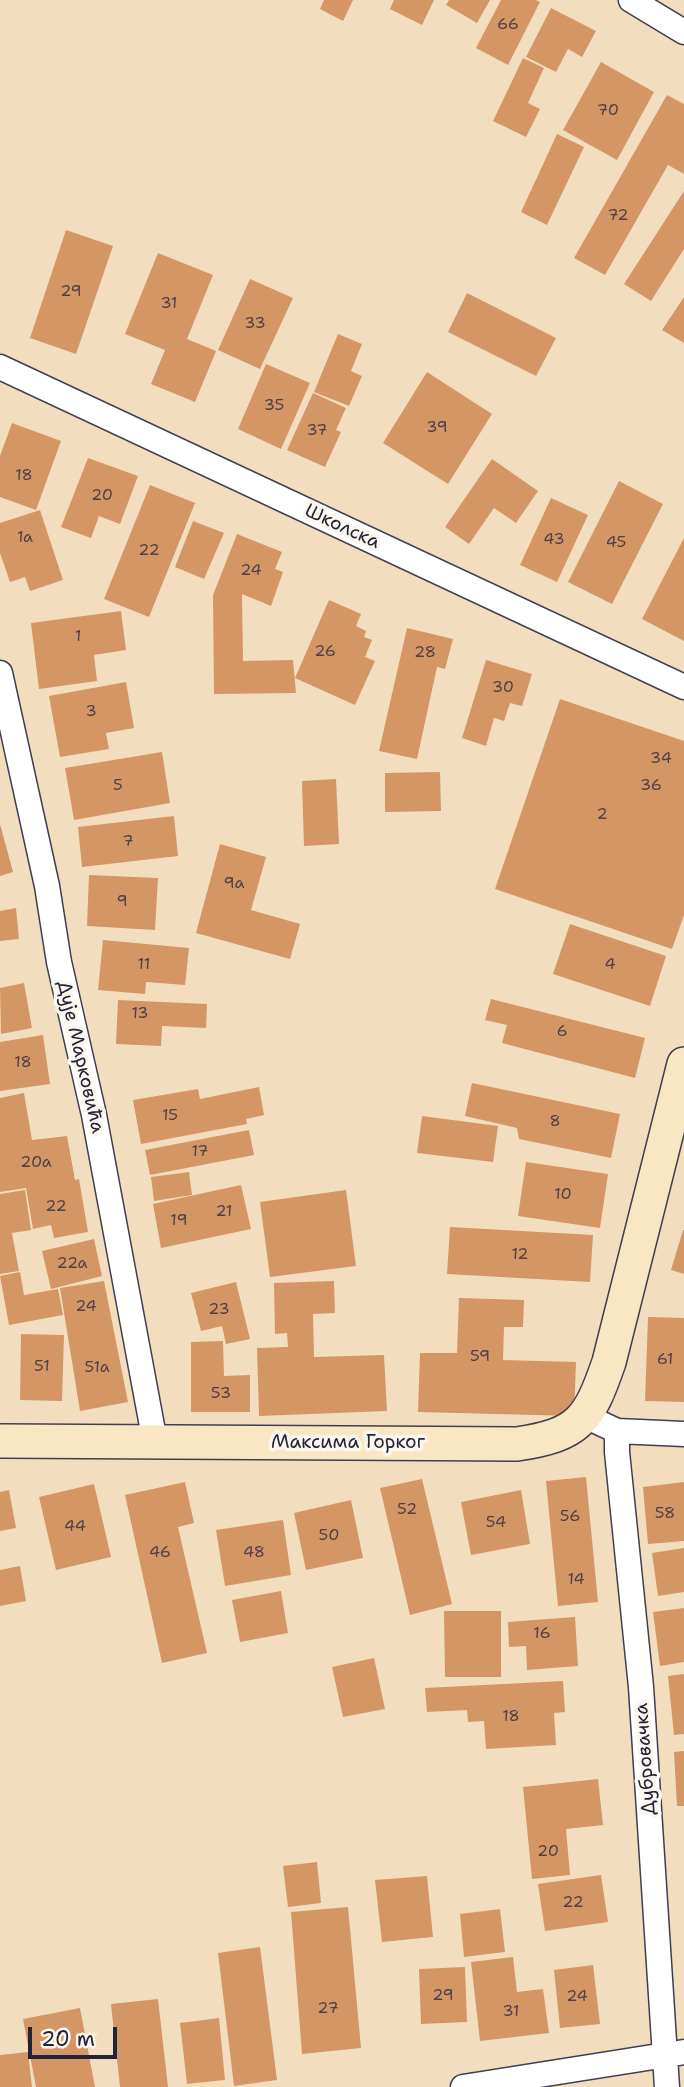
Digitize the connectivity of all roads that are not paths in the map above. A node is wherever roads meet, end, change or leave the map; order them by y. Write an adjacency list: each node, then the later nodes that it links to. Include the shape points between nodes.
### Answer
1 (631, 0): 2 (street)
2 (684, 32)
3 (0, 367): 5 (street, Школска)
4 (0, 673): 11 (street, Дује Марковића, via 94,1115)
5 (684, 687)
6 (684, 1064): 7 (street, via 609,1362)
7 (585, 1416): 8 (street); 11 (street, Максима Горког, via 560,1436 517,1444)
8 (617, 1431): 9 (street); 12 (street, Дубровачка)
9 (684, 1434)
10 (0, 1441): 11 (street, Максима Горког)
11 (155, 1442)
12 (674, 2053): 13 (street); 14 (street, Дубровачка)
13 (463, 2087)
14 (667, 2087)

